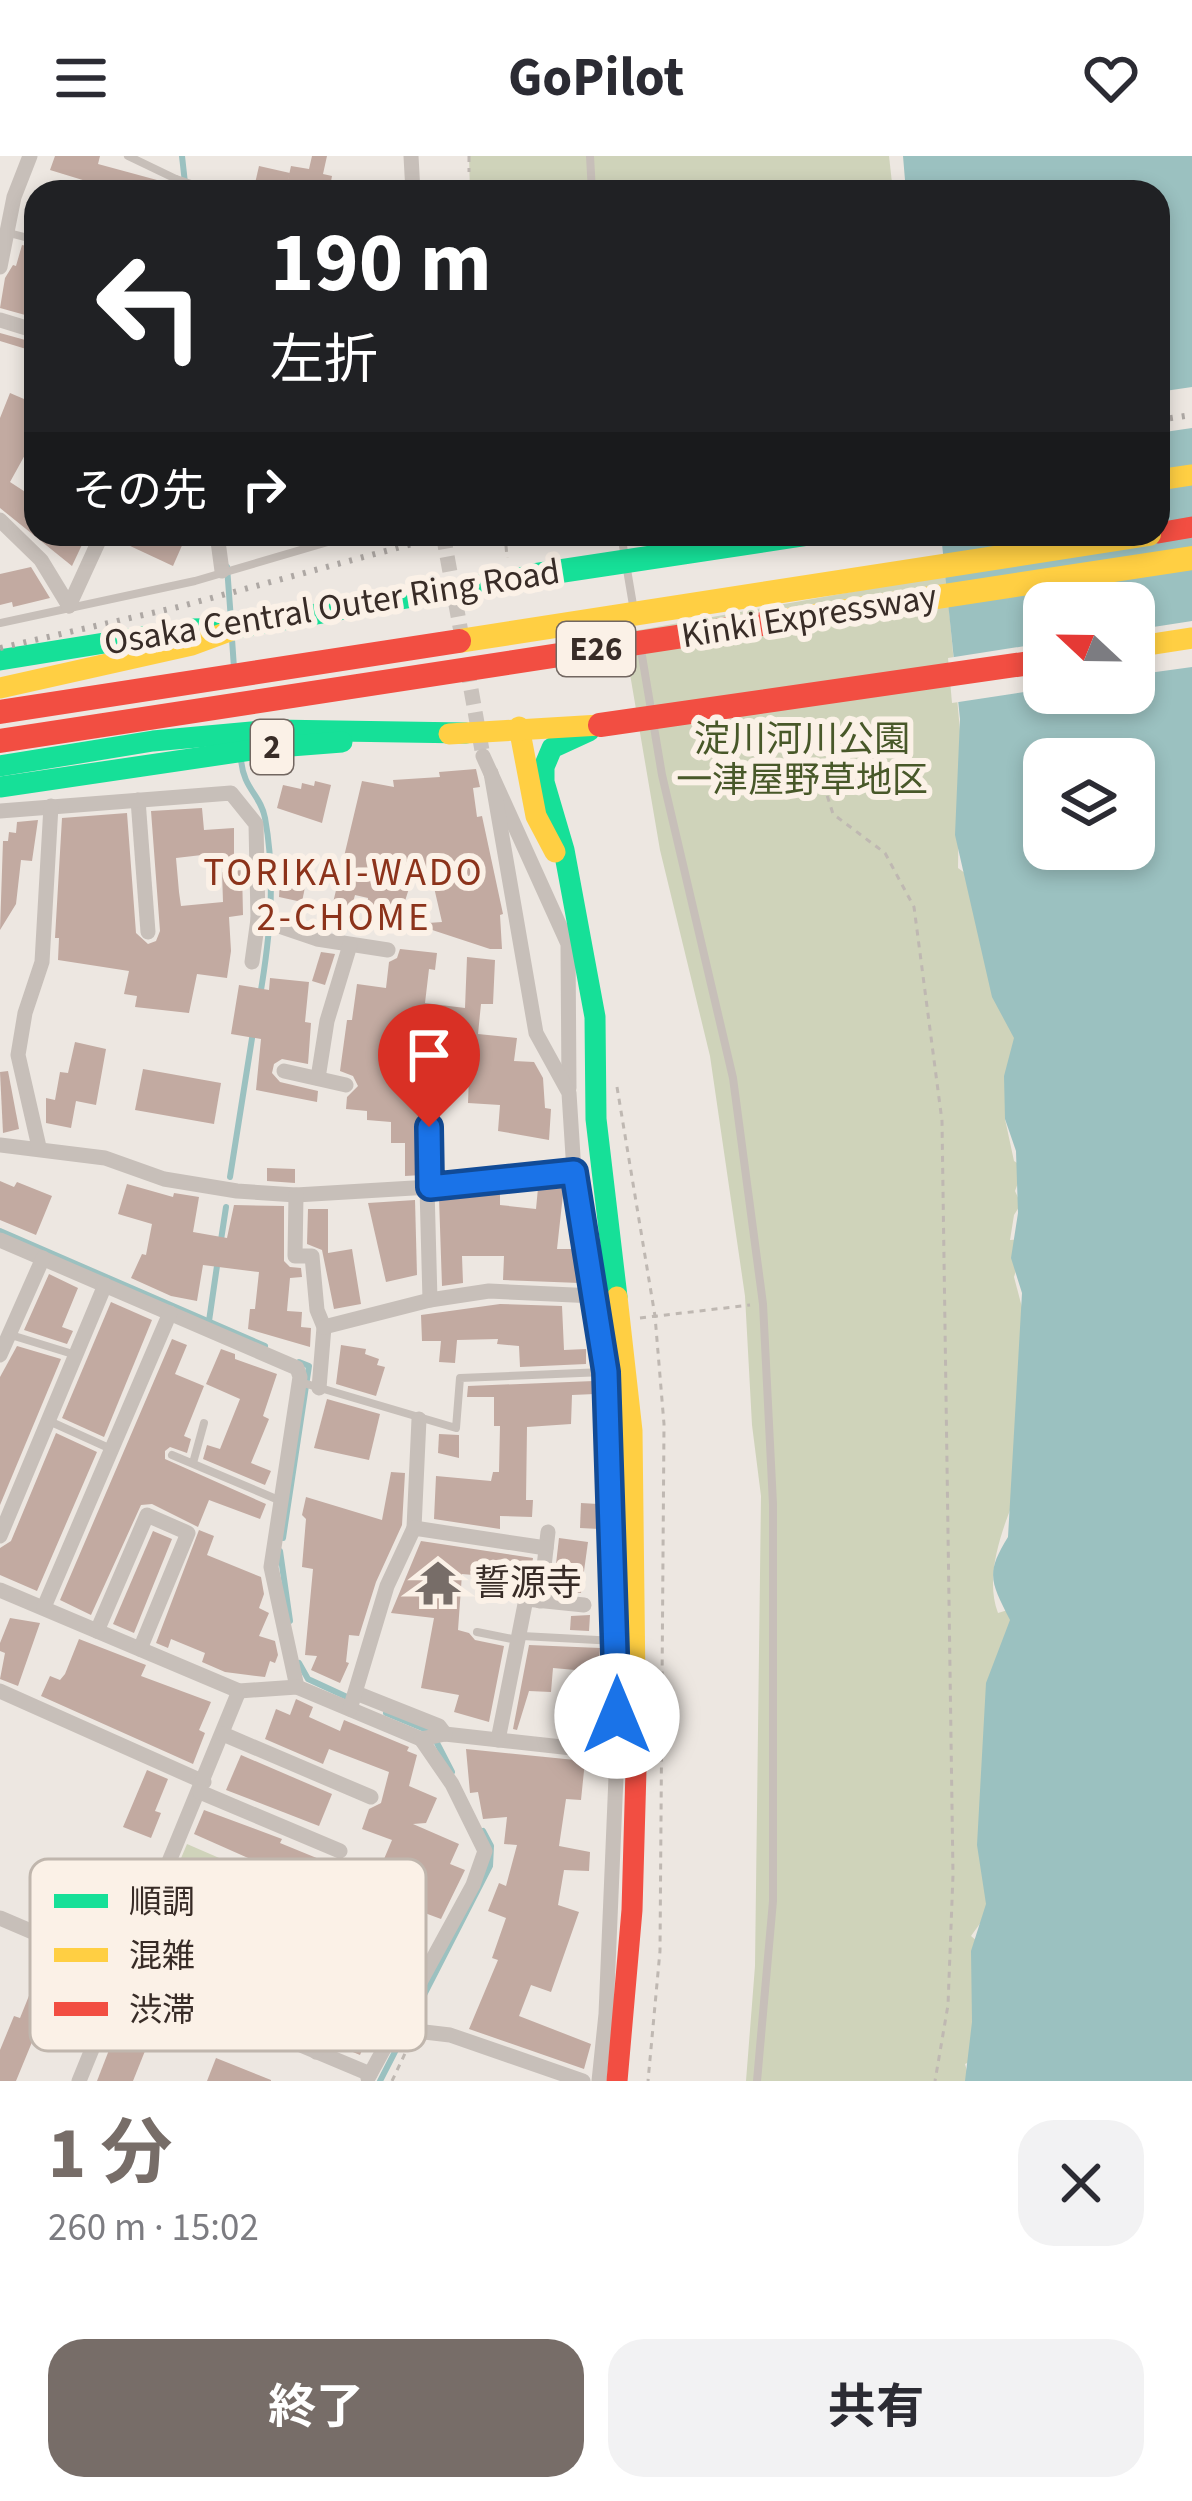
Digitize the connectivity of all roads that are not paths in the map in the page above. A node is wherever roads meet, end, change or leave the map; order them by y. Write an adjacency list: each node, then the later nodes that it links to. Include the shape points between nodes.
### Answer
1 (30, 156): 4 (street)
2 (128, 156): 3 (lane)
3 (176, 179)
4 (7, 233): 5 (lane); 6 (street)
5 (24, 237)
6 (0, 268)
7 (0, 520): 8 (street)
8 (24, 544)
9 (26, 546): 18 (street)
10 (97, 546): 18 (street)
11 (217, 546): 17 (street)
12 (311, 546): 17 (lane)
13 (623, 546): 110 (lane, via 662,776 733,1078 764,1304 773,1504 772,1901)
14 (727, 546): 20 (main road, Osaka Central Outer Ring Road, bridge)
15 (1072, 546): 26 (main road, Kinki Expressway / E26, bridge)
16 (1192, 558): 30 (main road, Kinki Expressway / E26, bridge)
17 (216, 572): 18 (lane)
18 (70, 606): 19 (lane)
19 (0, 622)
20 (238, 628): 23 (main road, Osaka Central Outer Ring Road); 25 (main road)
21 (1192, 638): 22 (main road)
22 (1155, 644)
23 (0, 660)
24 (1023, 664): 29 (main road, 2, bridge)
25 (0, 688)
26 (0, 712)
27 (519, 727): 28 (main road, 2); 29 (main road, 2); 38 (main road, via 536,816)
28 (466, 733): 32 (main road, via 274,730); 34 (main road, 2, via 265,748)
29 (549, 737): 38 (main road, via 544,782)
30 (0, 741)
31 (483, 756): 33 (street)
32 (0, 766)
33 (491, 773): 47 (street, via 536,1033); 47 (street, via 568,944)
34 (0, 787)
35 (138, 800): 36 (street); 39 (street, via 231,793 256,824); 40 (street)
36 (51, 806): 37 (street); 50 (street, via 41,962 18,1055)
37 (0, 811)
38 (568, 880): 109 (main road, via 595,1017 596,1119 632,1431 638,1714)
39 (258, 919): 41 (street); 43 (street)
40 (148, 932)
41 (350, 945): 42 (street); 45 (street)
42 (388, 950)
43 (252, 962)
44 (284, 1071): 45 (street)
45 (318, 1078): 46 (street)
46 (346, 1085)
47 (569, 1093): 51 (street)
48 (429, 1127): 52 (lane)
49 (0, 1145): 50 (street)
50 (39, 1148): 53 (street, via 105,1158 164,1179)
51 (574, 1172): 52 (street); 57 (street)
52 (429, 1187): 53 (street); 58 (street)
53 (296, 1195): 60 (street, via 295,1256 311,1256)
54 (0, 1240): 55 (street)
55 (43, 1258): 56 (street); 61 (street)
56 (104, 1285): 59 (street); 63 (street)
57 (595, 1296): 58 (street, via 489,1291); 64 (street)
58 (430, 1300): 60 (street)
59 (170, 1312): 65 (street, via 297,1368); 70 (street)
60 (324, 1327): 66 (street)
61 (9, 1334): 62 (street); 63 (lane)
62 (0, 1355)
63 (76, 1355): 68 (street)
64 (606, 1372): 67 (lane, via 460,1378 455,1428); 83 (street)
65 (299, 1381): 66 (lane); 73 (street)
66 (319, 1388): 67 (lane)
67 (419, 1419): 74 (street)
68 (48, 1421): 70 (lane); 75 (street)
69 (204, 1423): 72 (lane)
70 (111, 1449): 79 (street)
71 (172, 1455): 72 (lane)
72 (193, 1463): 73 (lane)
73 (281, 1501): 85 (street, via 271,1567)
74 (414, 1528): 77 (street, via 547,1540); 88 (street, via 387,1586)
75 (0, 1536)
76 (0, 1590): 79 (street)
77 (540, 1601): 78 (street); 82 (street, via 526,1600)
78 (584, 1605)
79 (44, 1607): 80 (street)
80 (97, 1631): 84 (street); 84 (street, via 147,1515 188,1533)
81 (477, 1632): 82 (lane)
82 (521, 1638): 83 (lane); 92 (street)
83 (616, 1642): 93 (street)
84 (140, 1649): 86 (street)
85 (297, 1688): 86 (street); 88 (street)
86 (239, 1690): 89 (street)
87 (0, 1691): 94 (street)
88 (353, 1701): 90 (street); 91 (street)
89 (223, 1734): 94 (street); 95 (street)
90 (446, 1734): 91 (street); 92 (street)
91 (421, 1739): 100 (street, via 485,1851)
92 (498, 1740): 93 (street)
93 (617, 1753): 108 (street)
94 (202, 1787): 96 (street); 97 (street)
95 (371, 1797)
96 (340, 1851)
97 (171, 1859)
98 (0, 1918): 99 (street)
99 (30, 1931)
100 (426, 1969)
101 (426, 2032): 107 (street)
102 (91, 2051): 106 (street)
103 (316, 2051): 105 (street)
104 (382, 2051): 105 (street)
105 (368, 2078)
106 (79, 2081)
107 (583, 2081)
108 (599, 2081)
109 (617, 2081)
110 (757, 2081)

